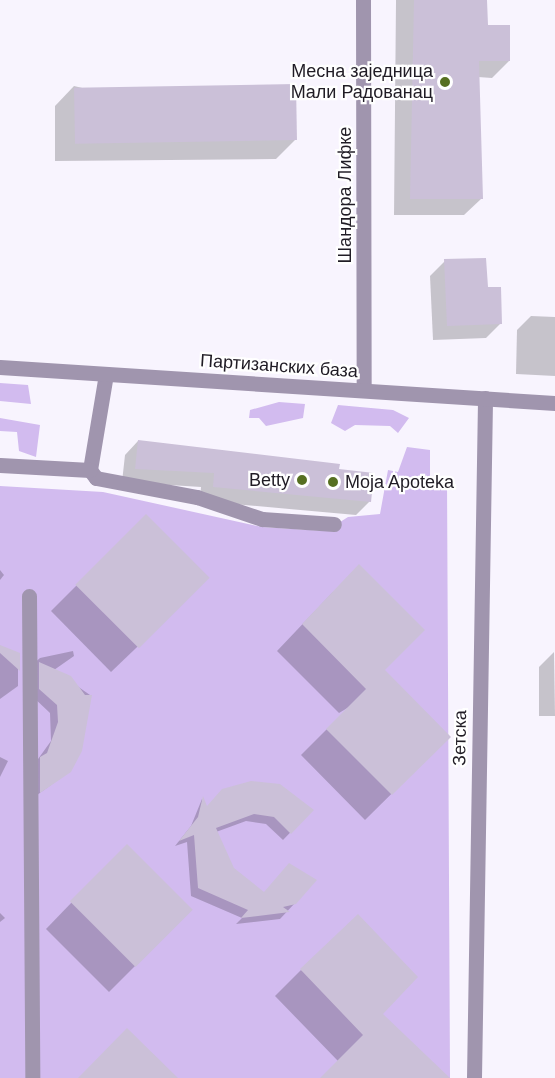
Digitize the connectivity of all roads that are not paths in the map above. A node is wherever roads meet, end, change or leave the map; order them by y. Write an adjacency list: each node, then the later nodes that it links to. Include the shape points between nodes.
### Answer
1 (363, 0): 4 (street, Шандора Лифке)
2 (0, 368): 3 (street, Партизанских база)
3 (106, 374): 4 (street, Партизанских база); 8 (street)
4 (364, 390): 5 (street, Партизанских база)
5 (485, 398): 6 (street, Партизанских база); 12 (street, Зетска)
6 (555, 403)
7 (0, 465): 8 (street)
8 (90, 470): 9 (street, via 112,484 197,497 262,519)
9 (334, 524)
10 (29, 596): 11 (street)
11 (32, 1078)
12 (474, 1078)

